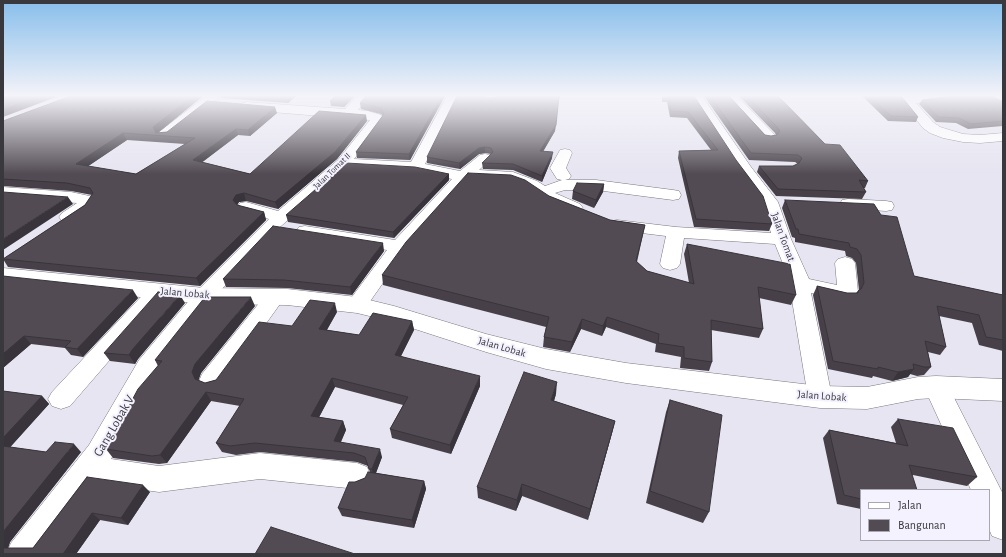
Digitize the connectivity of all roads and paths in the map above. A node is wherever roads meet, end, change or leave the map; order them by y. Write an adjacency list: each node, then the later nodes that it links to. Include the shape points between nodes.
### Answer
1 (181, 122): 7 (street)
2 (375, 122): 12 (street, Jalan Tomat II)
3 (439, 122): 15 (street)
4 (713, 122): 13 (street, Jalan Tomat)
5 (755, 122): 8 (street)
6 (925, 122): 9 (street, via 935,130 963,138)
7 (164, 135)
8 (769, 137)
9 (1003, 137)
10 (565, 153): 18 (street, via 558,168)
11 (485, 158): 17 (street)
12 (343, 163): 15 (street); 27 (street, Jalan Tomat II)
13 (743, 166): 14 (street); 22 (street, Jalan Tomat)
14 (763, 166)
15 (416, 167): 17 (street)
16 (600, 172): 18 (street)
17 (463, 176): 20 (street, via 513,177 531,184); 31 (street)
18 (563, 176): 20 (street)
19 (3, 192): 28 (street, via 71,197 88,201)
20 (542, 192): 21 (street, via 563,185 596,185); 29 (street, via 554,200 615,224)
21 (673, 195)
22 (770, 202): 23 (street); 30 (street, Jalan Tomat)
23 (789, 204)
24 (835, 206): 26 (street)
25 (246, 207): 27 (street)
26 (884, 209)
27 (277, 221): 31 (street); 37 (street, Jalan Tomat II)
28 (52, 228)
29 (676, 232): 30 (street); 33 (street)
30 (782, 239): 35 (street, Jalan Tomat)
31 (399, 246): 39 (street)
32 (845, 263): 35 (street, via 848,292)
33 (670, 264)
34 (3, 275): 36 (street, Jalan Lobak)
35 (799, 284): 43 (street, Jalan Tomat)
36 (158, 291): 37 (street, Jalan Lobak); 44 (street)
37 (204, 296): 38 (street, Jalan Lobak); 45 (street, Gang Lobak V, via 147,368)
38 (275, 297): 39 (street, Jalan Lobak, via 317,299); 40 (street)
39 (357, 305): 43 (street, Jalan Lobak, via 552,360 626,373)
40 (211, 381)
41 (936, 387): 42 (street, Jalan Lobak); 43 (street, Jalan Lobak, via 867,398); 47 (street)
42 (1003, 390)
43 (820, 397)
44 (61, 399)
45 (89, 469): 46 (street, via 159,479 260,466); 50 (street, Gang Lobak V)
46 (357, 476)
47 (986, 489)
48 (990, 499): 49 (street)
49 (1003, 525)
50 (22, 554)

